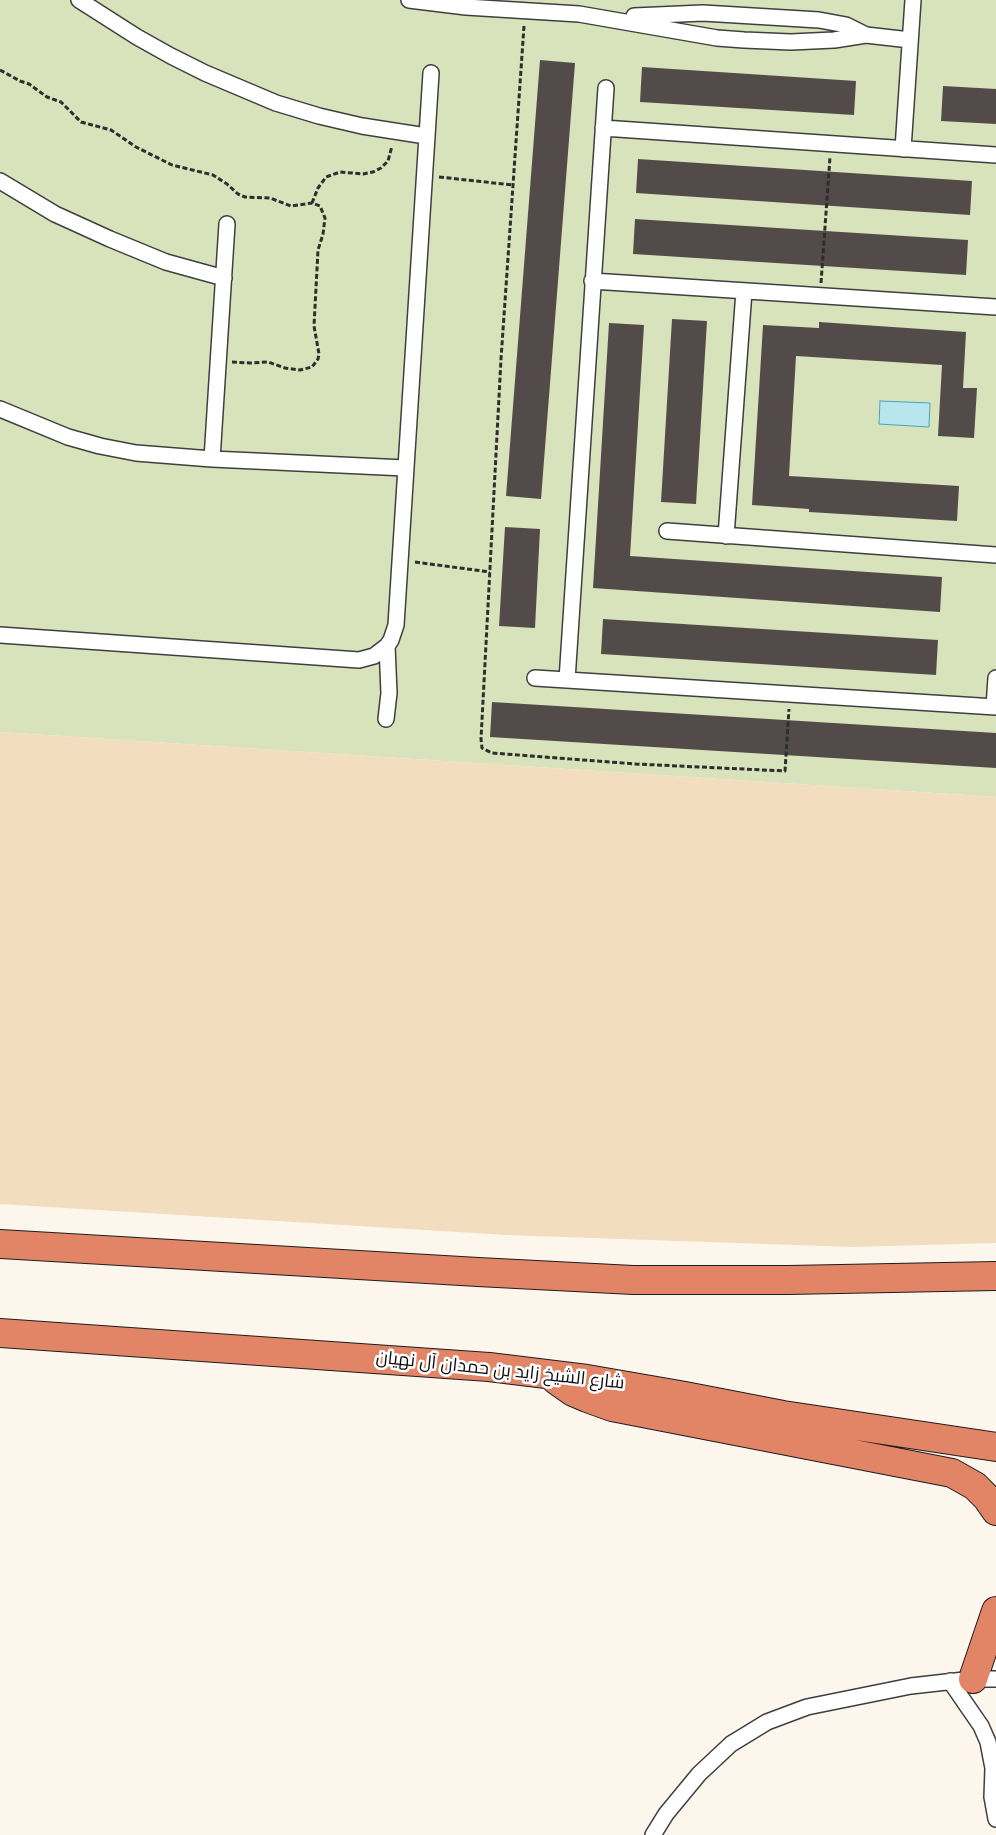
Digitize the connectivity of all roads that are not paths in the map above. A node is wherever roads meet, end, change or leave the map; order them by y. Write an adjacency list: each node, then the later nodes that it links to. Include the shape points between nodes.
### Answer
1 (79, 0): 14 (street, via 170,56 276,103 319,116)
2 (409, 0): 5 (street)
3 (913, 0): 9 (street)
4 (703, 13): 5 (street); 6 (street); 7 (street)
5 (602, 17): 7 (street)
6 (792, 18): 8 (street, via 846,24); 10 (street)
7 (701, 35): 10 (street)
8 (866, 35): 9 (street); 10 (street)
9 (910, 40): 15 (street)
10 (792, 42)
11 (431, 73): 14 (street)
12 (606, 88): 13 (street)
13 (603, 128): 15 (street); 20 (street)
14 (426, 136): 25 (street)
15 (903, 149): 16 (street)
16 (996, 155)
17 (0, 180): 19 (street, via 55,214 110,239 166,262)
18 (227, 224): 19 (street)
19 (224, 278): 24 (street)
20 (592, 281): 21 (street); 33 (street)
21 (744, 290): 22 (street); 27 (street)
22 (996, 307)
23 (0, 409): 24 (street, via 100,446 136,453)
24 (212, 459): 25 (street)
25 (405, 468): 30 (street, via 396,625)
26 (667, 531): 27 (street)
27 (726, 536): 28 (street)
28 (996, 555)
29 (0, 635): 30 (street, via 359,660 374,656)
30 (387, 646): 35 (street)
31 (535, 678): 33 (street)
32 (996, 678): 34 (street)
33 (567, 680): 34 (street)
34 (995, 707)
35 (386, 719)
36 (0, 1244): 37 (highway, via 633,1280)
37 (996, 1276)
38 (0, 1334): 39 (highway, شارع الشيخ زايد بن حمدان آل نهيان, via 389,1359)
39 (549, 1374): 40 (highway, شارع الشيخ زايد بن حمدان آل نهيان, via 792,1417); 41 (highway, via 573,1392 612,1407 952,1473 976,1486)
40 (996, 1447)
41 (996, 1511)
42 (996, 1611): 43 (highway)
43 (973, 1680): 44 (street, via 993,1768 992,1797); 45 (street, via 911,1686 827,1702 767,1722 731,1744 699,1774)
44 (996, 1819)
45 (652, 1835)

